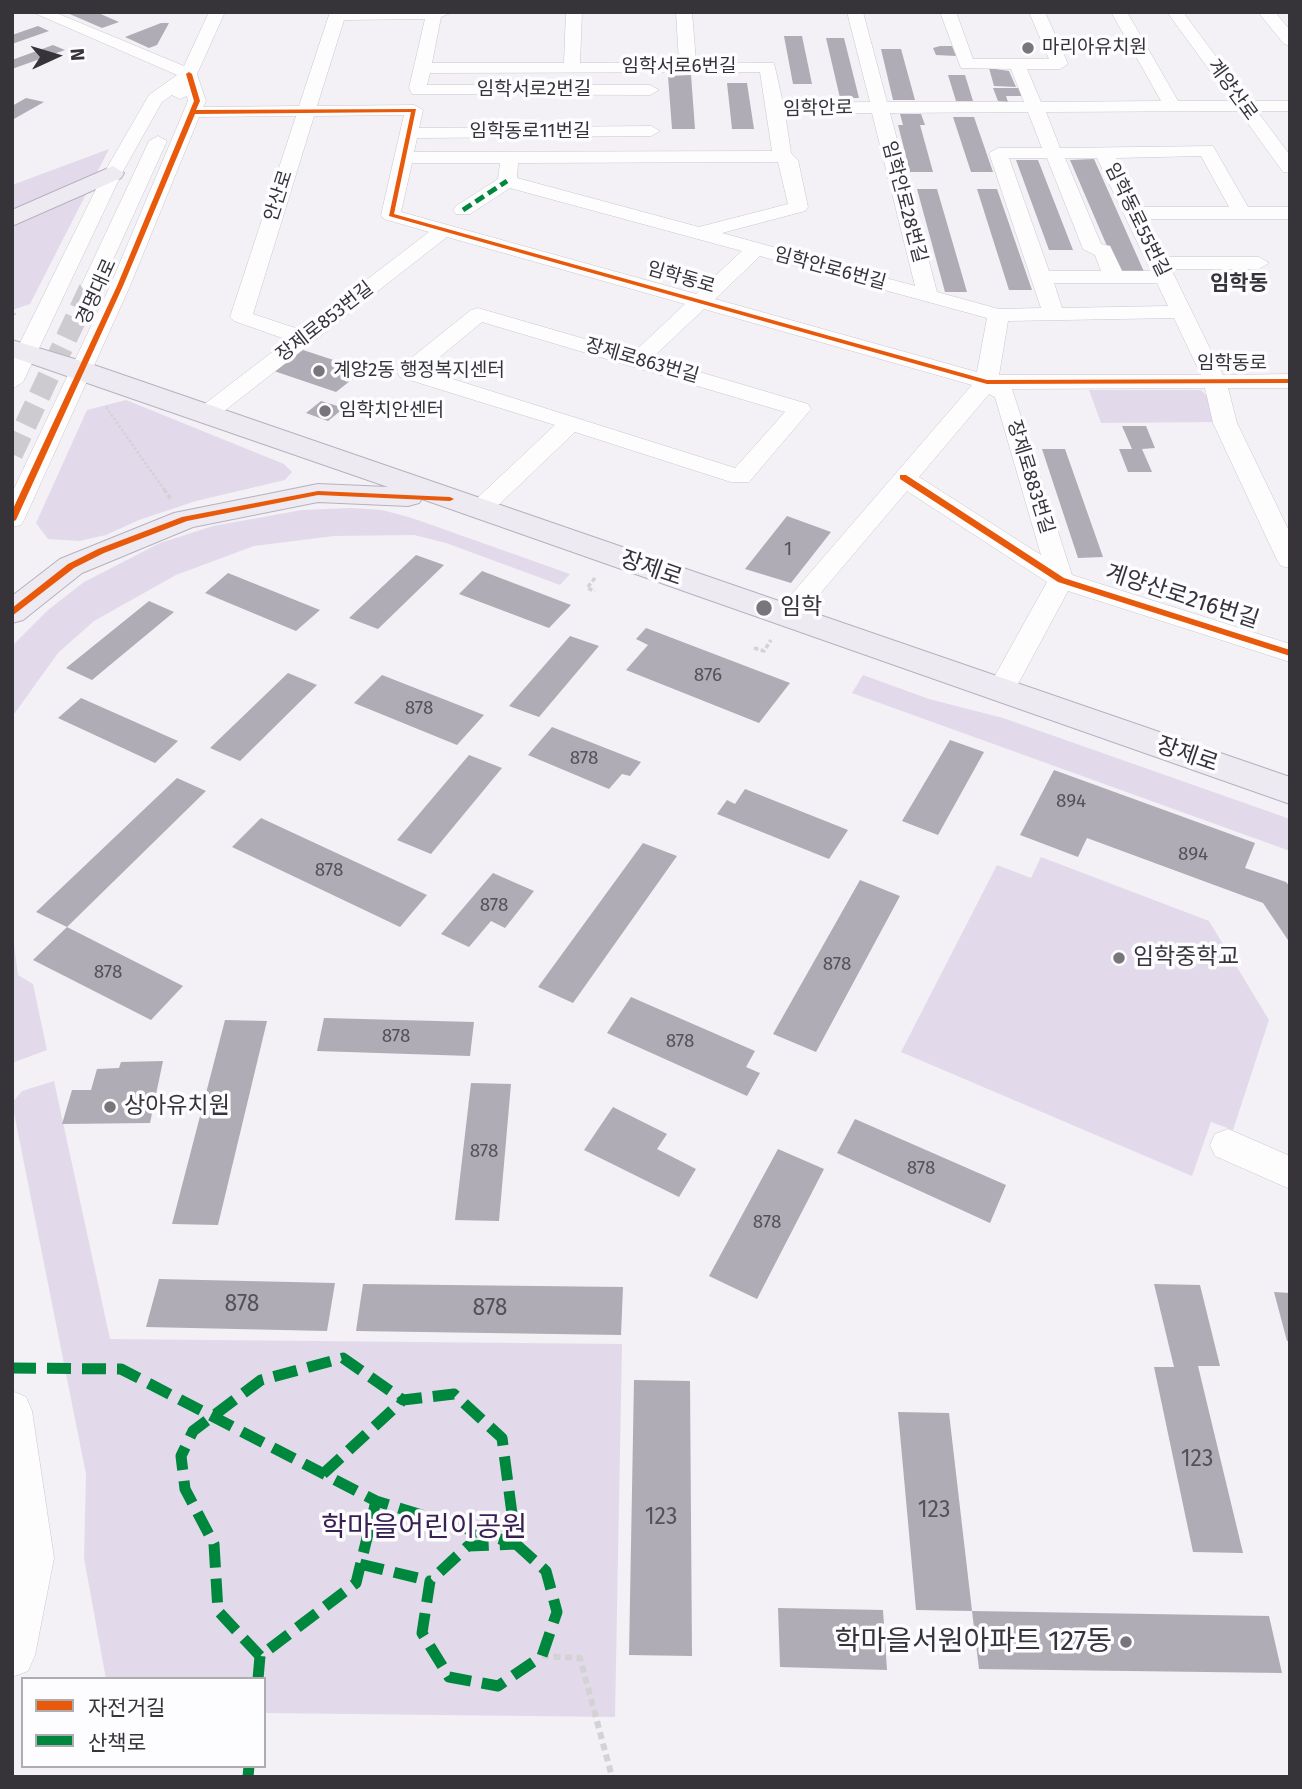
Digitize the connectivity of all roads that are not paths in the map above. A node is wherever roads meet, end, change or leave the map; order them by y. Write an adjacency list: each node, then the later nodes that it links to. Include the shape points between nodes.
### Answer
1 (40, 12): 20 (street)
2 (217, 12): 20 (street, 경명대로)
3 (574, 12): 16 (street)
4 (684, 12): 18 (street)
5 (855, 12): 28 (street, 임학안로28번길)
6 (948, 12): 15 (street, via 967,64)
7 (1037, 12): 15 (street, via 1060,64)
8 (1119, 12): 25 (street)
9 (1175, 12): 26 (street, 계양산로)
10 (338, 13): 11 (street); 29 (street, 안산로)
11 (440, 13): 19 (street, 임학동로)
12 (1269, 16): 13 (street); 14 (street)
13 (1290, 20)
14 (1290, 41)
15 (1017, 64): 24 (street)
16 (572, 67): 17 (street, 임학서로6번길); 19 (street, 임학서로6번길)
17 (649, 67): 18 (street, 임학서로6번길); 21 (street)
18 (688, 67): 27 (street, 임학서로6번길, via 768,67)
19 (423, 68): 22 (street, 임학동로)
20 (189, 74): 30 (street, 경명대로, via 197,101); 40 (street, 경명대로, via 155,99)
21 (650, 90): 22 (street, 임학서로2번길); 31 (street)
22 (418, 106): 29 (street); 32 (street, 임학동로)
23 (1290, 106): 26 (street, 임학안로)
24 (1034, 107): 25 (street, 임학안로); 28 (street, 임학안로); 33 (street)
25 (1173, 107): 26 (street, 임학안로)
26 (1245, 107): 39 (street, 계양산로)
27 (775, 108): 28 (street, 임학안로); 36 (street, 임학안로)
28 (879, 108): 57 (street, 임학안로28번길)
29 (307, 111): 30 (street); 62 (street, 안산로, via 241,317)
30 (177, 116): 55 (street, 경명대로); 56 (street, 경명대로)
31 (651, 131): 32 (street, 임학동로11번길); 35 (street)
32 (409, 132): 38 (street, 임학동로)
33 (1053, 153): 34 (street); 52 (street, via 998,153); 53 (street, via 1093,249 1102,250)
34 (1104, 153): 43 (street, 임학동로55번길); 44 (street, 임학동로55번길, via 1207,150)
35 (652, 156): 36 (street); 37 (street)
36 (782, 156): 48 (street, 임학안로, via 789,160 798,207)
37 (510, 157): 38 (street); 41 (street)
38 (404, 158): 47 (street, 임학동로, via 391,215)
39 (1290, 168)
40 (113, 173): 46 (main road); 54 (street, 경명대로)
41 (508, 180): 42 (street); 48 (street, 임학안로6번길)
42 (463, 210)
43 (1133, 213): 44 (street); 51 (street, 임학동로55번길)
44 (1242, 213): 45 (street)
45 (1290, 213)
46 (12, 219)
47 (444, 230): 58 (street, 임학동로); 62 (street, 장제로853번길)
48 (700, 233): 49 (street, 임학안로6번길)
49 (756, 248): 57 (street, 임학안로6번길); 58 (street)
50 (1259, 262): 51 (street)
51 (1161, 270): 53 (street); 59 (street, 임학동로55번길)
52 (1042, 277): 53 (street); 61 (street)
53 (1114, 277)
54 (61, 285): 56 (street, via 78,294); 63 (street, 경명대로)
55 (91, 286)
56 (120, 286): 65 (street, 경명대로)
57 (928, 296): 60 (street, 임학안로6번길)
58 (701, 302): 64 (street); 69 (street, 임학동로)
59 (1181, 312): 61 (street, 임학안로6번길); 66 (street, 임학동로55번길)
60 (998, 314): 61 (street, 임학안로6번길); 69 (street)
61 (1054, 314)
62 (304, 338): 70 (street, 장제로853번길)
63 (20, 351): 65 (main road, 장제로); 68 (street, 경명대로)
64 (638, 360): 71 (street, 장제로863번길, via 478,314 408,372); 71 (street, 장제로863번길, via 800,409 740,477)
65 (81, 370): 70 (main road, 장제로); 75 (street, 경명대로)
66 (1215, 381): 67 (street, 임학동로); 69 (street, 임학동로); 76 (street, 임학동로55번길, via 1225,422)
67 (1290, 381)
68 (12, 382)
69 (987, 382): 72 (street); 77 (street, 장제로883번길, via 1005,394)
70 (206, 414): 73 (main road, 장제로)
71 (571, 423): 74 (street)
72 (903, 477): 77 (street, 장제로883번길); 79 (street)
73 (450, 499): 74 (main road, 장제로); 78 (main road, via 318,493 185,519 71,566)
74 (480, 509): 79 (main road, 장제로)
75 (12, 520)
76 (1290, 560)
77 (1061, 580): 80 (street, 계양산로216번길); 81 (street)
78 (12, 613)
79 (779, 628): 81 (main road, 장제로)
80 (1290, 653)
81 (1001, 690): 82 (main road, 장제로)
82 (1290, 791)
83 (1228, 1145): 84 (street)
84 (1290, 1173)
85 (12, 1411): 86 (street, via 32,1558)
86 (12, 1655)

